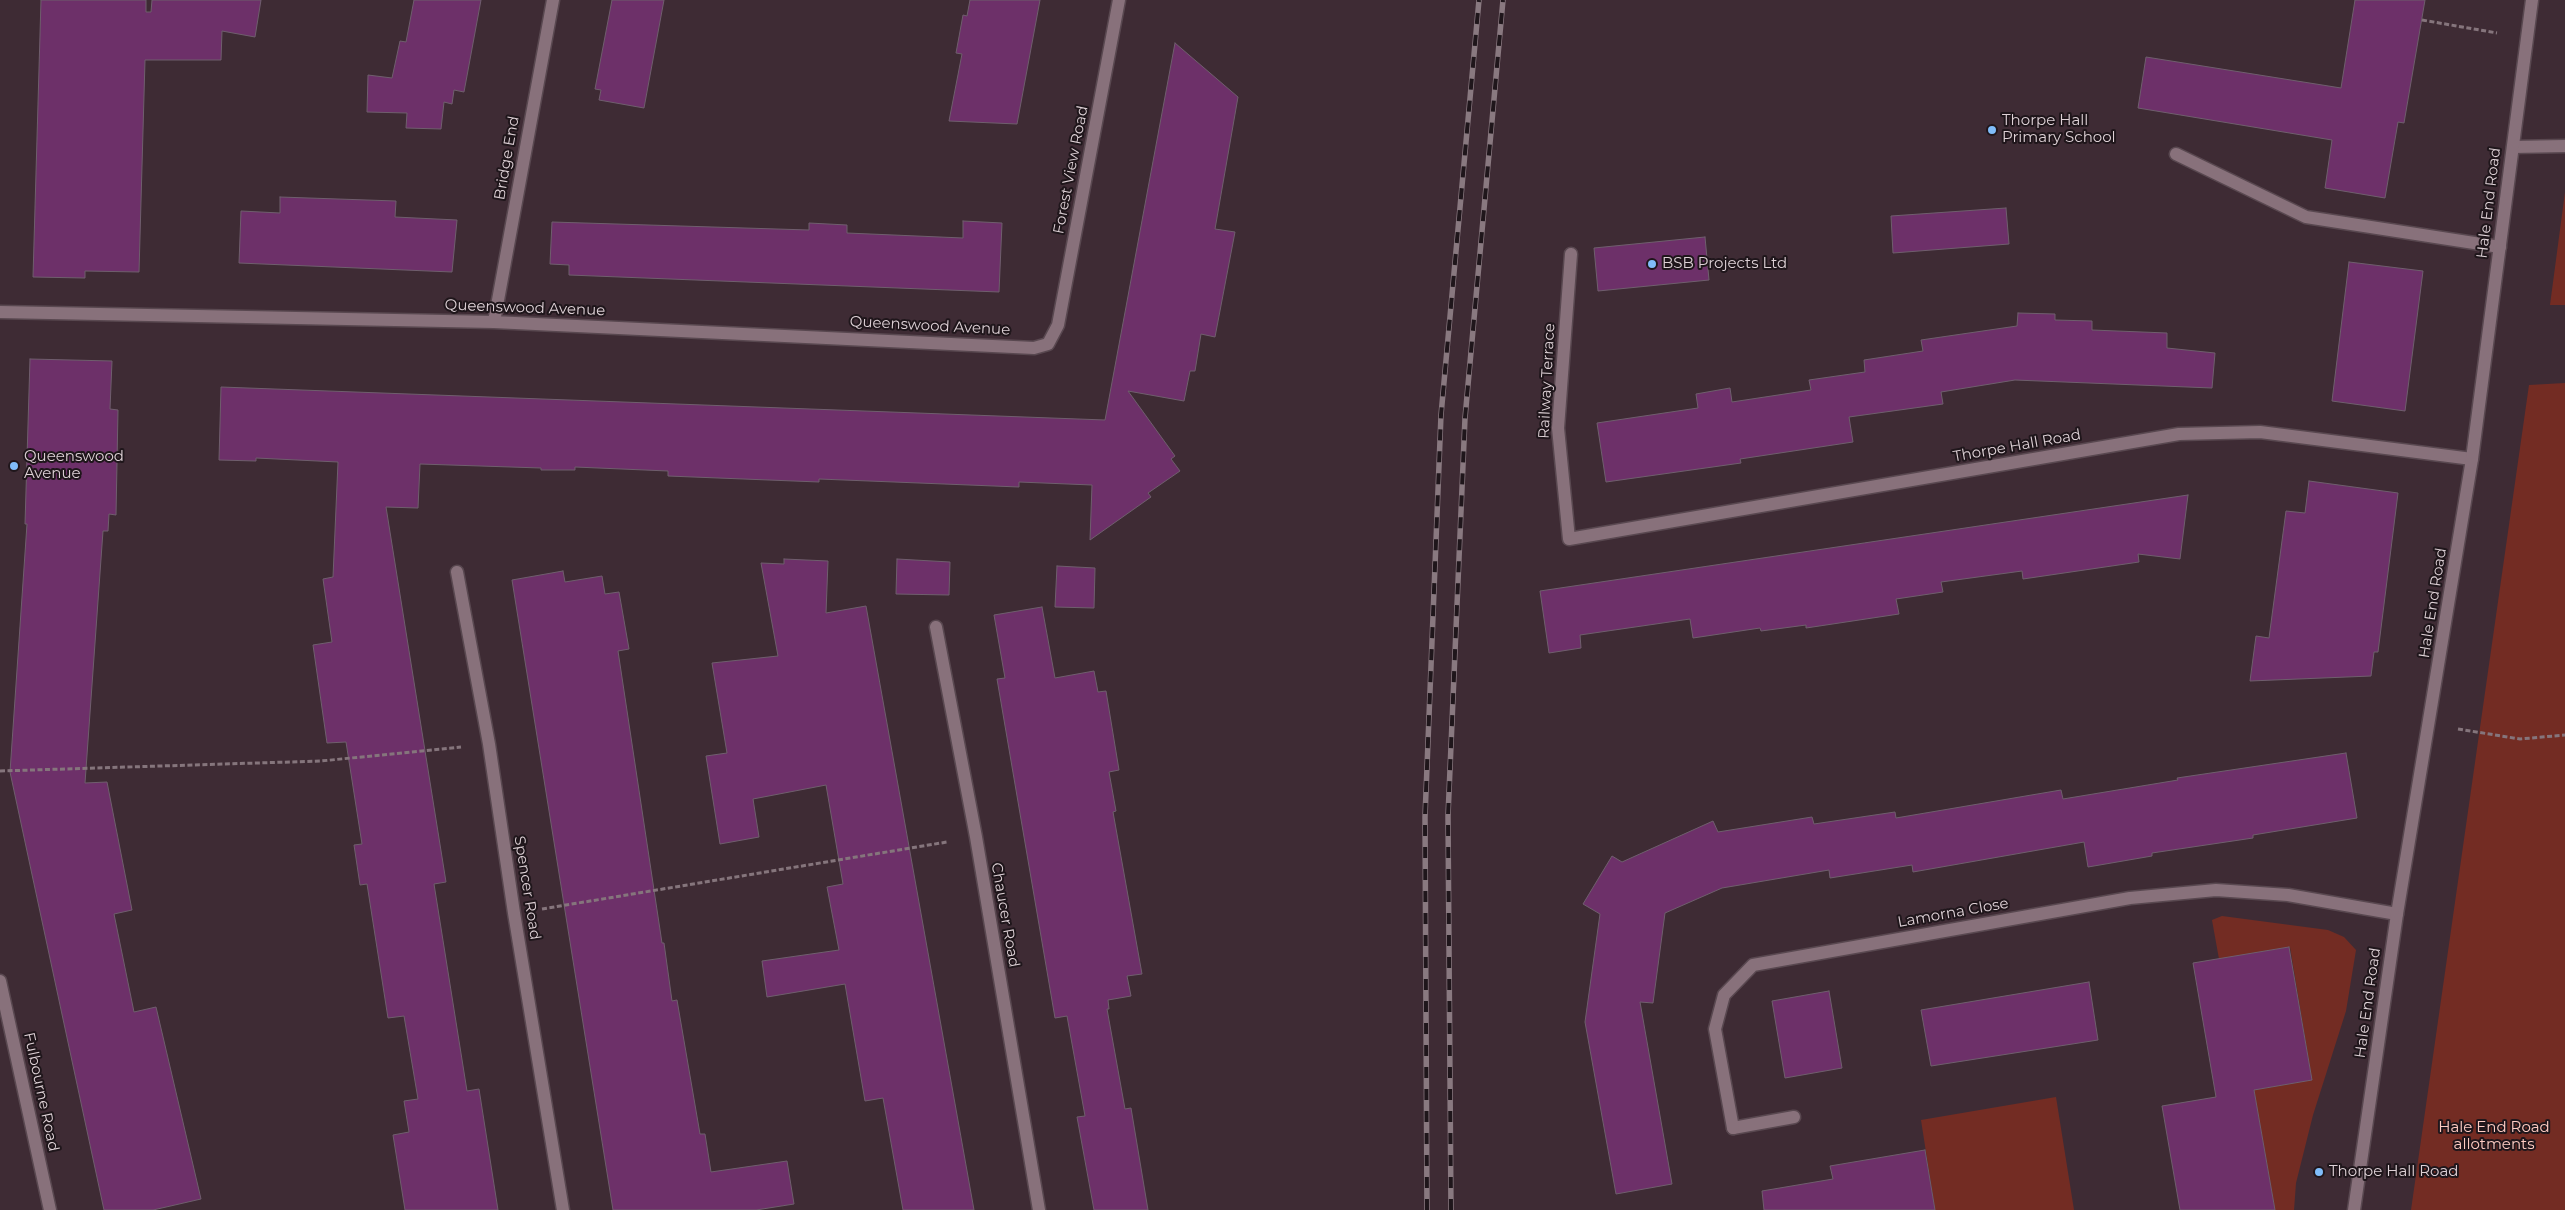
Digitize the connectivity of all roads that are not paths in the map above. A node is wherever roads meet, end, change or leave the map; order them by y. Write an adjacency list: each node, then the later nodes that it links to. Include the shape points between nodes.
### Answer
1 (553, 0): 10 (street, Bridge End)
2 (1119, 0): 11 (street, Forest View Road, via 1058,325)
3 (2532, 0): 5 (street, Hale End Road)
4 (2565, 146): 5 (street)
5 (2513, 147): 7 (street, Hale End Road)
6 (2176, 154): 7 (street, via 2306,217)
7 (2500, 247): 12 (street, Hale End Road)
8 (1571, 254): 13 (street, Railway Terrace, via 1558,428)
9 (0, 312): 10 (street, Queenswood Avenue)
10 (494, 322): 11 (street, Queenswood Avenue, via 1034,348)
11 (1048, 344)
12 (2472, 459): 13 (street, Thorpe Hall Road, via 2260,432 2179,434); 16 (street, Hale End Road)
13 (1569, 539)
14 (458, 572): 20 (street, Spencer Road, via 489,744)
15 (936, 627): 21 (street, Chaucer Road, via 976,837)
16 (2397, 914): 18 (street, Lamorna Close, via 2288,895 2216,890 2130,898 1753,965 1724,995 1715,1029 1733,1128); 22 (street, Hale End Road)
17 (0, 981): 19 (street, Fulbourne Road)
18 (1794, 1117)
19 (50, 1210)
20 (563, 1210)
21 (1039, 1210)
22 (2354, 1210)

